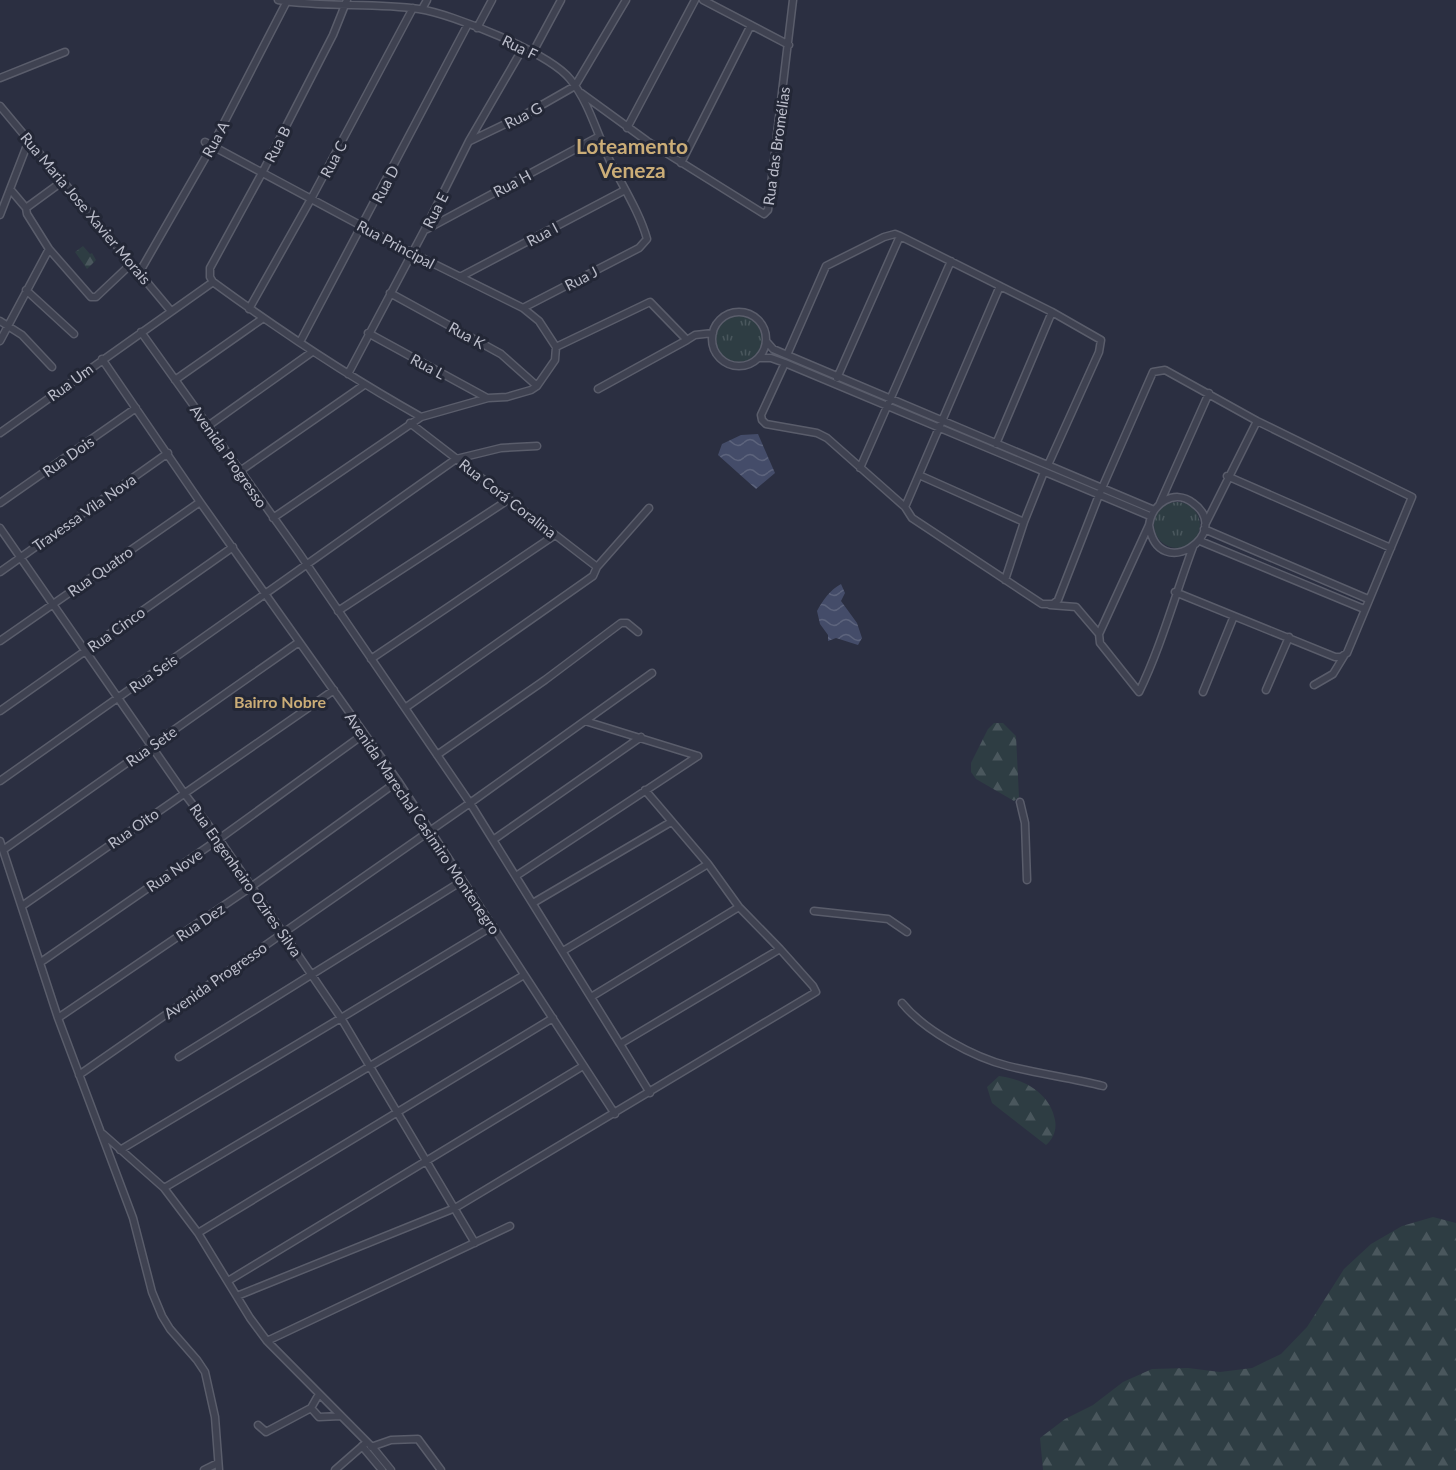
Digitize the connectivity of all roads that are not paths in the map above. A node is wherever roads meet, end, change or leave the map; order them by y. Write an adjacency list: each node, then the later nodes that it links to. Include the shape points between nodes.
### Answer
1 (278, 0): 10 (street, Rua F)
2 (411, 0): 12 (street)
3 (426, 0): 13 (street)
4 (492, 0): 16 (street)
5 (561, 0): 20 (street)
6 (626, 0): 22 (street)
7 (695, 0): 25 (street)
8 (703, 0): 15 (street)
9 (793, 0): 17 (street, Rua das Bromélias)
10 (287, 1): 11 (street, Rua F); 30 (street, Rua A)
11 (346, 2): 12 (street, Rua F); 32 (street, Rua B)
12 (413, 8): 13 (street, Rua F); 36 (street, Rua C)
13 (422, 9): 14 (street, Rua F)
14 (468, 24): 16 (street, Rua F); 40 (street, Rua D)
15 (751, 25): 17 (street); 31 (street)
16 (477, 28): 18 (street, Rua F)
17 (789, 45): 31 (street, Rua das Bromélias, via 766,213 760,213)
18 (523, 48): 20 (street, Rua F); 28 (street, Rua E)
19 (64, 52): 21 (street)
20 (533, 52): 22 (street, Rua F, via 562,71)
21 (0, 78)
22 (575, 86): 23 (street, Rua F); 28 (street, Rua G)
23 (580, 93): 25 (street, Rua das Bromélias); 26 (street, Rua F)
24 (0, 106): 27 (street, Rua Maria Jose Xavier Morais)
25 (627, 128): 31 (street, Rua das Bromélias)
26 (598, 137): 35 (street, Rua F); 41 (street, Rua H)
27 (29, 140): 33 (street, Rua Maria Jose Xavier Morais); 34 (street)
28 (469, 141): 41 (street, Rua E)
29 (205, 142): 30 (street, Rua Principal)
30 (212, 146): 32 (street, Rua Principal); 48 (street, Rua A)
31 (681, 163)
32 (262, 173): 36 (street, Rua Principal); 50 (street, Rua B, via 210,268)
33 (63, 181): 38 (street); 47 (street, Rua Maria Jose Xavier Morais)
34 (10, 189): 37 (street); 38 (street)
35 (625, 190): 43 (street, Rua F, via 646,236 646,242); 49 (street, Rua I)
36 (311, 199): 40 (street, Rua Principal); 55 (street, Rua C)
37 (2, 201): 39 (street)
38 (26, 208): 44 (street)
39 (0, 215)
40 (362, 226): 45 (street, Rua Principal); 68 (street, Rua D)
41 (425, 229): 45 (street, Rua E)
42 (900, 236): 46 (street); 71 (street, via 884,237 825,266); 77 (street)
43 (639, 248): 54 (street, Rua J)
44 (50, 249): 47 (street, via 92,298); 52 (street)
45 (412, 253): 49 (street, Rua Principal); 53 (street, Rua E)
46 (951, 261): 51 (street); 85 (street)
47 (132, 264): 48 (street, Rua Maria Jose Xavier Morais)
48 (138, 273): 56 (street, Rua Maria Jose Xavier Morais)
49 (460, 277): 54 (street, Rua Principal)
50 (213, 282): 55 (street); 56 (street)
51 (1000, 286): 57 (street); 89 (street)
52 (26, 290): 60 (street); 64 (street)
53 (390, 293): 62 (street, Rua E); 81 (street, Rua K, via 501,354)
54 (523, 308): 69 (street, Rua Principal, via 539,321)
55 (249, 309): 58 (street)
56 (171, 311): 61 (street, Rua Um)
57 (1052, 312): 95 (street); 100 (street, via 1101,340)
58 (262, 319): 68 (street); 78 (street)
59 (0, 321): 60 (street)
60 (8, 325): 66 (street); 75 (street)
61 (141, 332): 73 (street, Rua Um); 78 (street, Avenida Progresso)
62 (368, 333): 76 (street, Rua E); 84 (street, Rua L)
63 (713, 333): 65 (street); 67 (street, via 727,315 746,313 761,323); 72 (street, via 713,347 724,362 742,366)
64 (74, 334)
65 (687, 340): 69 (street, via 650,302); 82 (street)
66 (0, 341)
67 (766, 341): 71 (street); 72 (street)
68 (300, 342): 70 (street)
69 (556, 347): 81 (street, via 555,360)
70 (312, 352): 76 (street); 92 (street)
71 (787, 355): 77 (street)
72 (759, 358): 74 (street)
73 (102, 359): 87 (street, Avenida Marechal Casimiro Montenegro); 94 (street, Rua Um)
74 (785, 363): 79 (street); 101 (street, via 762,420 817,434)
75 (52, 367)
76 (348, 374): 80 (street)
77 (838, 376): 79 (street); 85 (street)
78 (175, 380): 92 (street, Avenida Progresso)
79 (834, 384): 86 (street)
80 (364, 385): 88 (street); 102 (street)
81 (537, 386): 84 (street, via 507,397)
82 (598, 389)
83 (1209, 393): 90 (street); 106 (street, via 1166,370 1153,372); 111 (street)
84 (488, 398): 88 (street)
85 (890, 399): 86 (street); 89 (street)
86 (887, 406): 93 (street); 101 (street)
87 (136, 408): 98 (street, Avenida Marechal Casimiro Montenegro); 110 (street, Rua Dois)
88 (421, 417): 91 (street)
89 (942, 420): 93 (street); 95 (street)
90 (1257, 421): 105 (street); 125 (street, via 1412,497)
91 (410, 423): 99 (street, Rua Corá Coralina); 116 (street)
92 (208, 426): 102 (street, Avenida Progresso)
93 (939, 428): 97 (street); 104 (street)
94 (0, 433)
95 (996, 443): 97 (street); 100 (street)
96 (537, 446): 99 (street, via 501,448)
97 (993, 450): 103 (street)
98 (168, 453): 109 (street, Avenida Marechal Casimiro Montenegro); 126 (street, Travessa Vila Nova)
99 (456, 459): 108 (street, Rua Corá Coralina); 127 (street, Rua Seis)
100 (1048, 465): 106 (street)
101 (860, 468): 112 (street)
102 (240, 471): 116 (street, Avenida Progresso)
103 (1044, 472): 107 (street); 117 (street)
104 (919, 476): 112 (street); 117 (street)
105 (1227, 476): 119 (street); 125 (street)
106 (1102, 488): 107 (street); 114 (street)
107 (1099, 495): 115 (street); 135 (street, via 1058,600)
108 (508, 500): 121 (street, Rua Corá Coralina); 137 (street)
109 (200, 502): 123 (street, Avenida Marechal Casimiro Montenegro); 134 (street, Rua Quatro)
110 (0, 503)
111 (1160, 503): 114 (street); 119 (street, via 1176,497 1193,502 1203,516)
112 (905, 507): 130 (street, via 912,518)
113 (649, 508): 128 (street)
114 (1154, 510): 115 (street)
115 (1150, 516): 118 (street)
116 (273, 518): 127 (street, Avenida Progresso)
117 (1024, 522): 130 (street)
118 (1149, 525): 124 (street, via 1154,542 1168,552 1186,552); 140 (street)
119 (1204, 527): 122 (street); 133 (street)
120 (0, 528): 126 (street, Rua Engenheiro Ozires Silva)
121 (555, 535): 128 (street, Rua Corá Coralina); 146 (street)
122 (1200, 541): 124 (street); 136 (street)
123 (233, 547): 132 (street, Avenida Marechal Casimiro Montenegro); 144 (street, Rua Cinco)
124 (1193, 547): 131 (street)
125 (1391, 548): 133 (street)
126 (21, 557): 129 (street, Travessa Vila Nova); 134 (street, Rua Engenheiro Ozires Silva)
127 (307, 566): 132 (street, Rua Seis); 137 (street, Avenida Progresso)
128 (597, 567): 153 (street, via 593,576)
129 (0, 572)
130 (1005, 580): 135 (street)
131 (1175, 592): 138 (street); 140 (street, via 1139,692 1100,643)
132 (266, 595): 143 (street, Avenida Marechal Casimiro Montenegro); 152 (street, Rua Seis)
133 (1368, 599): 136 (street)
134 (53, 604): 142 (street, Rua Quatro); 144 (street, Rua Engenheiro Ozires Silva)
135 (1048, 605): 140 (street, via 1076,607)
136 (1364, 609): 145 (street)
137 (338, 611): 146 (street, Avenida Progresso)
138 (1234, 616): 141 (street); 151 (street)
139 (638, 632): 159 (street, via 621,622)
140 (1099, 634)
141 (1289, 637): 145 (street, via 1335,657); 150 (street)
142 (0, 641)
143 (299, 642): 149 (street, Avenida Marechal Casimiro Montenegro); 158 (street, Rua Sete)
144 (86, 650): 152 (street, Rua Engenheiro Ozires Silva); 154 (street, Rua Cinco)
145 (1345, 655): 148 (street, via 1334,674)
146 (371, 659): 153 (street, Avenida Progresso)
147 (652, 673): 155 (street, Avenida Progresso)
148 (1314, 685)
149 (334, 690): 156 (street, Avenida Marechal Casimiro Montenegro); 163 (street, Rua Oito)
150 (1266, 690)
151 (1203, 692)
152 (118, 697): 158 (street, Rua Engenheiro Ozires Silva); 160 (street, Rua Seis)
153 (405, 708): 159 (street, Avenida Progresso)
154 (0, 711)
155 (585, 721): 157 (street); 165 (street, Avenida Progresso)
156 (364, 734): 161 (street, Avenida Marechal Casimiro Montenegro); 168 (street, Rua Nove)
157 (641, 737): 162 (street, via 698,756); 169 (street)
158 (152, 745): 163 (street, Rua Engenheiro Ozires Silva); 171 (street, Rua Sete)
159 (437, 755): 165 (street, Avenida Progresso)
160 (0, 781)
161 (398, 781): 167 (street, Avenida Marechal Casimiro Montenegro); 176 (street, Rua Dez)
162 (645, 790): 166 (street); 173 (street)
163 (184, 793): 168 (street, Rua Engenheiro Ozires Silva); 178 (street, Rua Oito)
164 (1020, 802): 174 (street, via 1025,823)
165 (470, 803): 167 (street, Avenida Progresso); 169 (street, Avenida Progresso)
166 (672, 822): 172 (street); 177 (street)
167 (430, 830): 175 (street, Avenida Marechal Casimiro Montenegro); 182 (street, Avenida Progresso)
168 (219, 839): 176 (street, Rua Engenheiro Ozires Silva); 186 (street, Rua Nove)
169 (493, 840): 173 (street, Avenida Progresso)
170 (0, 841): 171 (street)
171 (3, 850): 178 (street)
172 (708, 864): 179 (street); 185 (street)
173 (516, 876): 177 (street, Avenida Progresso)
174 (1027, 880)
175 (462, 881): 181 (street, Avenida Marechal Casimiro Montenegro); 187 (street)
176 (251, 887): 182 (street, Rua Engenheiro Ozires Silva); 191 (street, Rua Dez)
177 (532, 903): 185 (street, Avenida Progresso)
178 (22, 906): 186 (street)
179 (739, 907): 184 (street); 189 (street)
180 (814, 911): 183 (street, via 888,919)
181 (492, 926): 188 (street, Avenida Marechal Casimiro Montenegro); 192 (street)
182 (283, 932): 187 (street, Rua Engenheiro Ozires Silva); 198 (street, Avenida Progresso)
183 (908, 932)
184 (780, 949): 194 (street); 200 (street, via 813,986 814,995)
185 (563, 951): 189 (street, Avenida Progresso)
186 (41, 962): 191 (street)
187 (313, 975): 192 (street, Rua Engenheiro Ozires Silva); 195 (street)
188 (524, 975): 193 (street, Avenida Marechal Casimiro Montenegro); 196 (street)
189 (591, 997): 194 (street, Avenida Progresso)
190 (902, 1003): 199 (street, via 925,1025 974,1053 1006,1066)
191 (58, 1018): 198 (street)
192 (341, 1018): 196 (street, Rua Engenheiro Ozires Silva); 204 (street)
193 (553, 1018): 197 (street, Avenida Marechal Casimiro Montenegro); 201 (street)
194 (620, 1044): 200 (street, Avenida Progresso)
195 (179, 1057)
196 (370, 1066): 201 (street, Rua Engenheiro Ozires Silva); 206 (street)
197 (584, 1066): 202 (street, Avenida Marechal Casimiro Montenegro); 205 (street)
198 (79, 1075): 203 (street)
199 (1103, 1086)
200 (650, 1093): 202 (street)
201 (397, 1114): 205 (street, Rua Engenheiro Ozires Silva); 209 (street)
202 (615, 1114): 207 (street)
203 (100, 1132): 204 (street); 219 (street, via 133,1218 145,1272 162,1316 205,1372 210,1386)
204 (120, 1150): 206 (street)
205 (427, 1162): 207 (street, Rua Engenheiro Ozires Silva); 211 (street)
206 (164, 1188): 209 (street)
207 (455, 1208): 210 (street, Rua Engenheiro Ozires Silva); 212 (street)
208 (510, 1226): 210 (street)
209 (198, 1233): 211 (street)
210 (475, 1243): 213 (street)
211 (228, 1281): 212 (street)
212 (237, 1296): 213 (street)
213 (267, 1341): 214 (street)
214 (319, 1394): 215 (street); 216 (street)
215 (311, 1408): 216 (street, via 319,1417); 217 (street, via 266,1432)
216 (341, 1416): 218 (street)
217 (258, 1425)
218 (367, 1445): 221 (street); 222 (street); 223 (street); 224 (street, via 418,1439)
219 (218, 1466): 220 (street)
220 (204, 1470)
221 (335, 1470)
222 (382, 1470)
223 (391, 1470)
224 (441, 1470)

